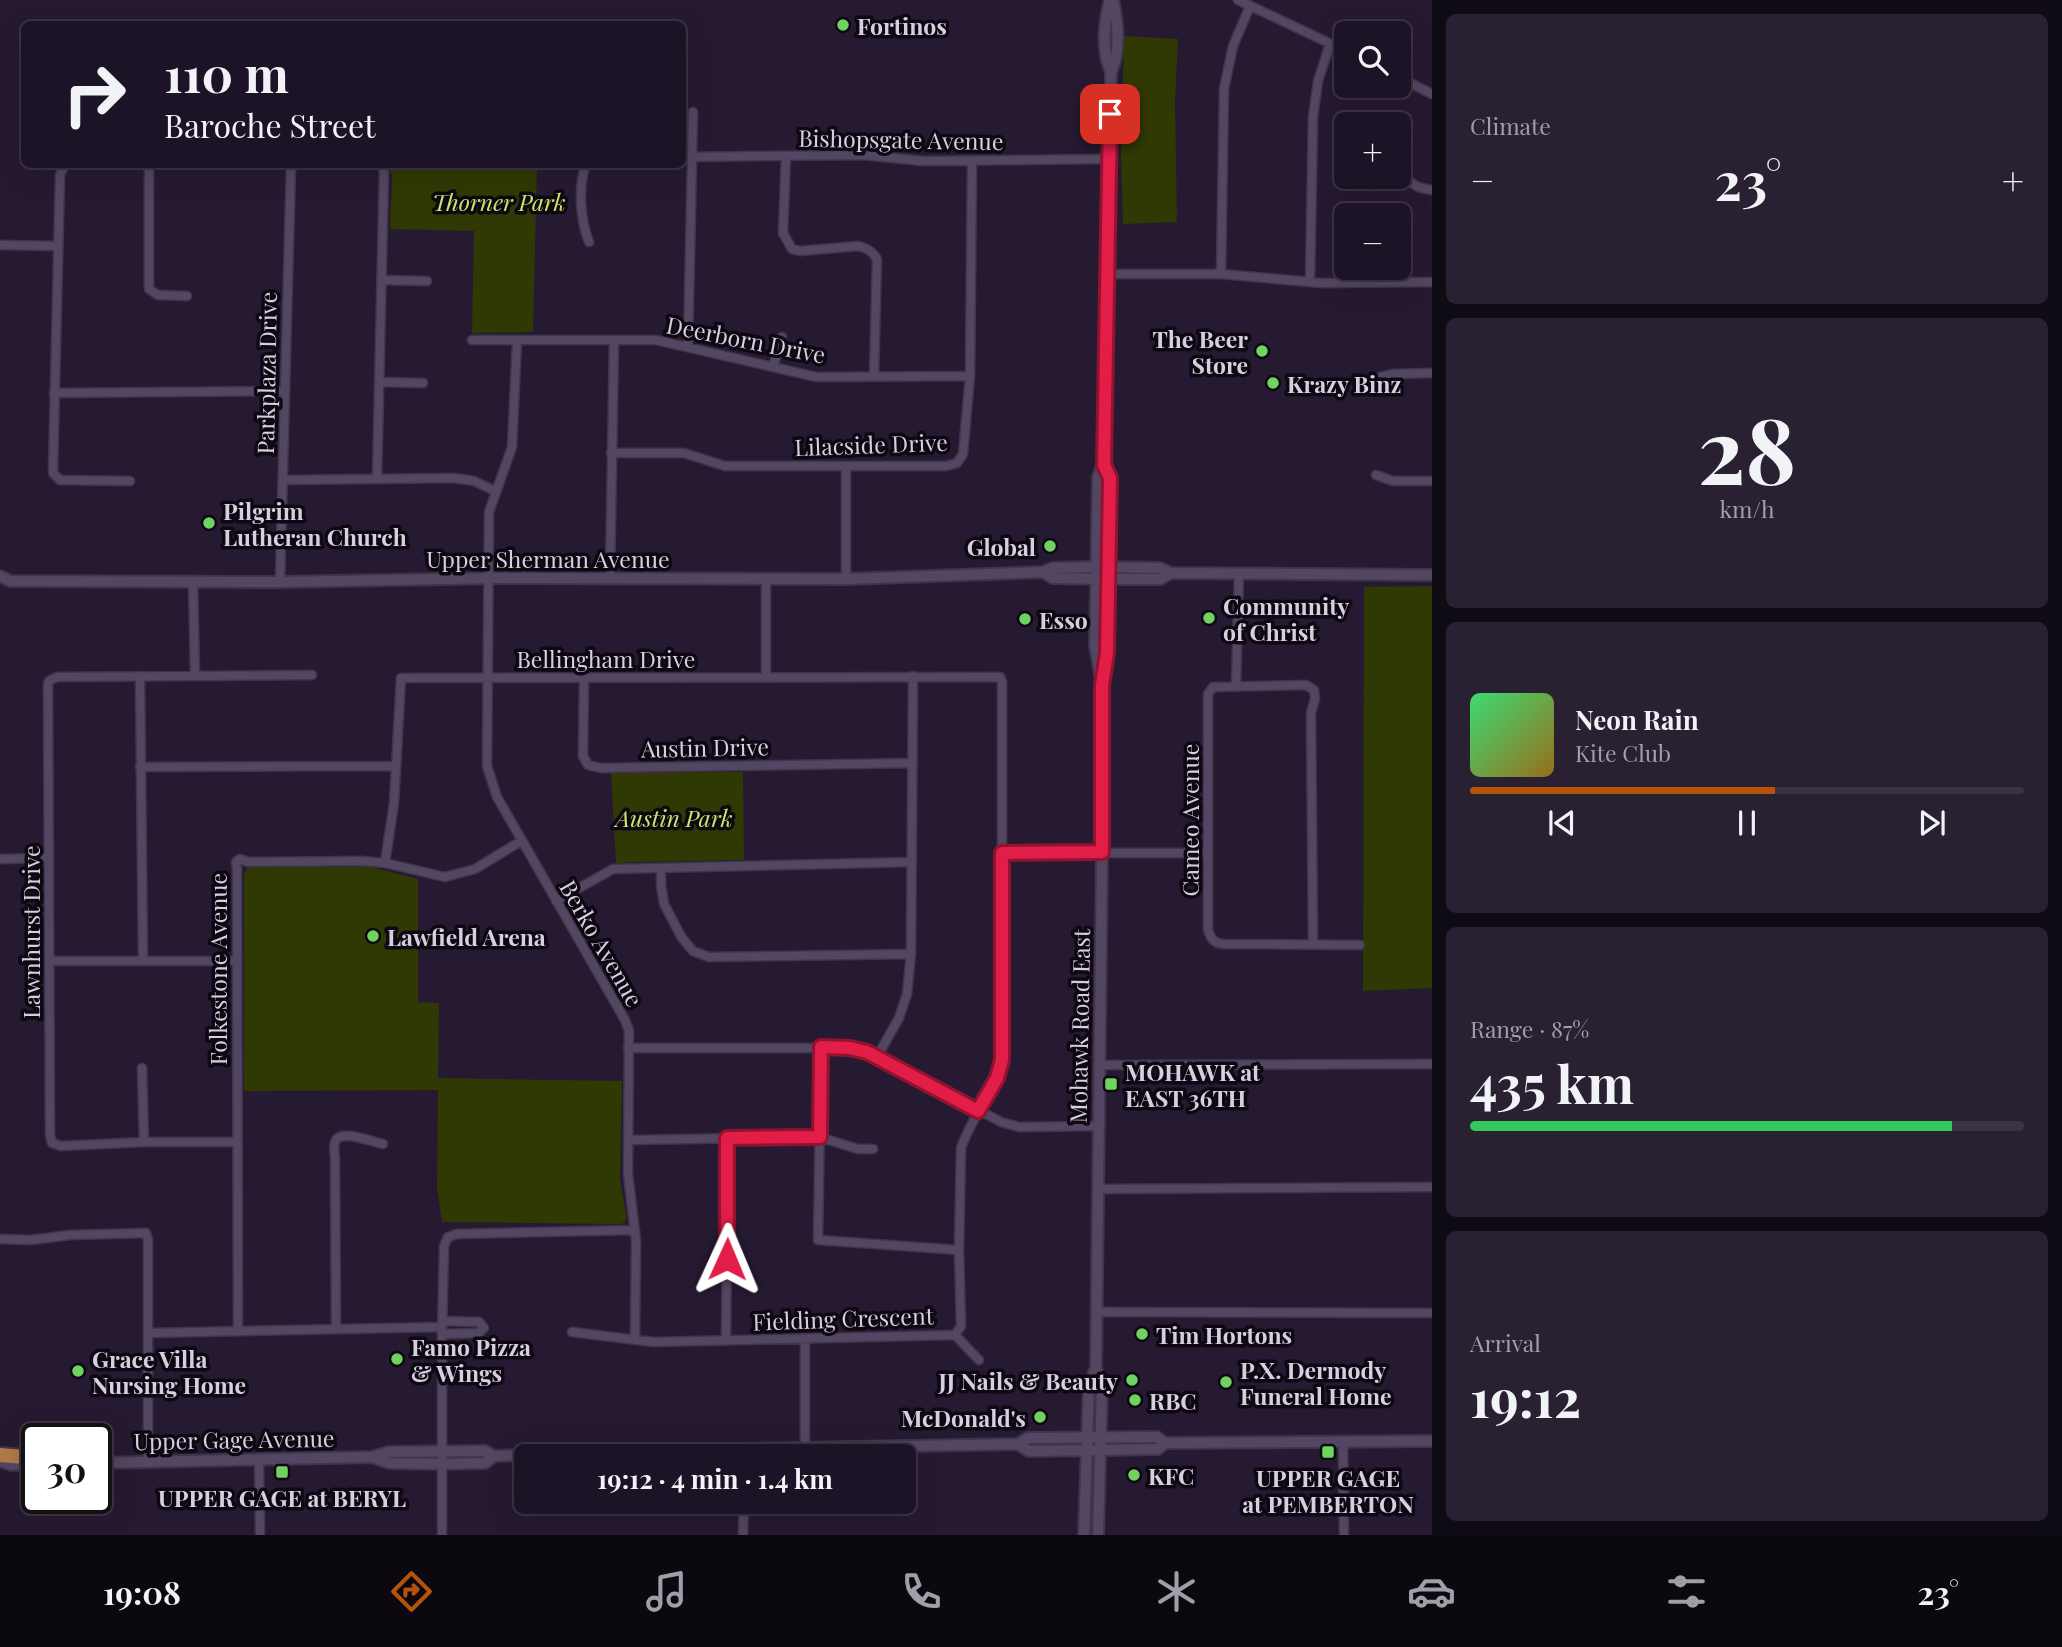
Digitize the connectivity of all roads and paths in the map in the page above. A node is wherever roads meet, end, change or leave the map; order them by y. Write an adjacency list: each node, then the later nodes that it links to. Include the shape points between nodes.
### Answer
1 (1111, 0): 12 (main road, Mohawk Road East, via 1116,14 1117,60 1111,72)
2 (1238, 0): 3 (street)
3 (1250, 6): 4 (street); 25 (street, via 1233,46 1224,89)
4 (1330, 44): 5 (street); 28 (street, via 1316,87 1313,117)
5 (1334, 46)
6 (1411, 84): 7 (street)
7 (1432, 94)
8 (693, 112): 11 (street)
9 (786, 156): 11 (street, Bishopsgate Avenue); 13 (street, Bishopsgate Avenue); 38 (street, via 783,233 792,249 858,246 877,260)
10 (686, 157): 11 (street, Bishopsgate Avenue)
11 (692, 157): 35 (street)
12 (1110, 159): 13 (street, Bishopsgate Avenue); 24 (main road, Mohawk Road East)
13 (972, 161): 39 (street, Lilacside Drive)
14 (63, 168): 23 (street)
15 (149, 168): 30 (street, via 149,289 158,295)
16 (290, 168): 43 (street, Parkplaza Drive)
17 (382, 168): 26 (street)
18 (584, 168): 21 (street, via 582,216)
19 (1411, 182): 20 (street)
20 (1432, 190)
21 (589, 242)
22 (0, 245): 23 (street)
23 (57, 246): 44 (street)
24 (1108, 274): 25 (street); 46 (main road, Mohawk Road East)
25 (1221, 274): 28 (street)
26 (381, 280): 27 (street); 41 (street)
27 (427, 281)
28 (1310, 282): 29 (street)
29 (1432, 282)
30 (187, 296)
31 (782, 337): 36 (street)
32 (614, 340): 34 (street, Deerborn Drive); 35 (street, Deerborn Drive, via 656,340); 45 (street)
33 (472, 341): 34 (street, Deerborn Drive)
34 (517, 341): 53 (street, Berko Avenue, via 512,447)
35 (688, 347): 36 (street, Deerborn Drive)
36 (773, 367): 38 (street, Deerborn Drive, via 816,377)
37 (1432, 373): 40 (street, via 1392,373)
38 (874, 376): 39 (street, Deerborn Drive)
39 (970, 376): 47 (street, Lilacside Drive, via 963,454 957,463)
40 (1377, 378)
41 (379, 382): 42 (street); 49 (street)
42 (423, 383)
43 (284, 390): 44 (street); 50 (street, Parkplaza Drive)
44 (54, 393): 51 (street, via 55,477)
45 (611, 453): 47 (street, Lilacside Drive, via 684,453 725,466); 60 (street)
46 (1104, 465): 54 (main road, Mohawk Road East, via 1098,477); 56 (main road, Mohawk Road East, via 1110,478)
47 (846, 467): 62 (street)
48 (1376, 475): 52 (street, via 1392,481)
49 (377, 479): 50 (street); 53 (street, via 454,478)
50 (283, 480): 66 (street, Parkplaza Drive)
51 (130, 481)
52 (1432, 481)
53 (495, 491): 59 (street, Berko Avenue, via 489,512)
54 (1096, 567): 55 (main road, Upper Sherman Avenue); 56 (main road, Upper Sherman Avenue); 63 (main road, Mohawk Road East)
55 (1043, 572): 62 (main road, Upper Sherman Avenue); 63 (main road, Upper Sherman Avenue, via 1053,578)
56 (1108, 573): 57 (main road, Upper Sherman Avenue, via 1160,568 1171,573); 63 (main road, Upper Sherman Avenue); 75 (main road, Mohawk Road East)
57 (1239, 574): 58 (main road, Upper Sherman Avenue); 76 (street)
58 (1432, 575)
59 (489, 578): 60 (main road, Upper Sherman Avenue); 66 (main road, Upper Sherman Avenue); 73 (street, Berko Avenue)
60 (610, 579): 61 (main road, Upper Sherman Avenue)
61 (766, 579): 62 (main road, Upper Sherman Avenue); 72 (street)
62 (846, 579)
63 (1096, 579): 75 (main road, Mohawk Road East, via 1095,646)
64 (3, 581): 65 (main road, Upper Sherman Avenue)
65 (193, 581): 66 (main road, Upper Sherman Avenue); 68 (street)
66 (280, 582)
67 (140, 676): 68 (street, Lawnhurst Drive); 79 (street); 84 (street, Lawnhurst Drive, via 58,677 49,681)
68 (195, 676): 69 (street, Lawnhurst Drive)
69 (312, 676)
70 (913, 676): 71 (street, Bellingham Drive); 72 (street, Bellingham Drive); 77 (street)
71 (996, 676): 82 (street, Fielding Crescent, via 1002,682)
72 (766, 677): 74 (street, Bellingham Drive)
73 (487, 678): 74 (street, Bellingham Drive); 78 (street, Bellingham Drive, via 401,678); 80 (street, Berko Avenue, via 487,766 497,797)
74 (584, 678): 77 (street, Austin Drive, via 583,756 588,765)
75 (1102, 685): 81 (main road, Mohawk Road East)
76 (1236, 686): 83 (street, Cameo Avenue, via 1213,687 1208,694); 90 (street, via 1306,685 1314,690)
77 (912, 762): 86 (street)
78 (396, 766): 79 (street); 87 (street, Bellingham Drive)
79 (140, 767): 93 (street)
80 (521, 841): 87 (street, Folkestone Avenue, via 475,869 445,877); 89 (street, Berko Avenue)
81 (1102, 852): 82 (street); 83 (street); 100 (main road, Mohawk Road East)
82 (1002, 853): 102 (street, Fielding Crescent, via 1002,1060)
83 (1207, 853): 90 (street, Cameo Avenue, via 1210,938 1216,943)
84 (49, 858): 85 (street); 94 (street, Lawnhurst Drive)
85 (0, 859)
86 (912, 862): 88 (street); 92 (street)
87 (385, 863): 95 (street, Folkestone Avenue, via 240,859 236,862)
88 (661, 867): 89 (street, via 613,869); 92 (street, via 664,904 682,938 693,951 709,957)
89 (556, 901): 97 (street, Berko Avenue, via 625,1020)
90 (1313, 944): 91 (street, Cameo Avenue)
91 (1360, 945)
92 (911, 954): 98 (street, via 907,994)
93 (143, 960): 94 (street); 95 (street)
94 (50, 961): 107 (street, Lawnhurst Drive, via 52,1143)
95 (237, 961): 108 (street, Folkestone Avenue)
96 (821, 1047): 97 (street); 98 (street, via 850,1048); 104 (street)
97 (628, 1048): 106 (street, Berko Avenue)
98 (877, 1057): 102 (street)
99 (1432, 1064): 100 (street)
100 (1100, 1065): 103 (main road, Mohawk Road East)
101 (142, 1068): 107 (street)
102 (978, 1111): 103 (street, via 1019,1127); 115 (street, Fielding Crescent, via 961,1148)
103 (1099, 1126): 112 (main road, Mohawk Road East)
104 (820, 1137): 105 (street); 110 (street); 115 (street, via 818,1240)
105 (727, 1138): 106 (street); 126 (street, Fielding Crescent)
106 (628, 1140): 113 (street, Berko Avenue)
107 (144, 1142): 108 (street, Lawnhurst Drive)
108 (237, 1142): 120 (street, Folkestone Avenue)
109 (383, 1144): 119 (street, via 344,1135 334,1144)
110 (873, 1149)
111 (1432, 1187): 112 (street)
112 (1098, 1189): 116 (main road, Mohawk Road East)
113 (635, 1230): 118 (street, via 448,1237); 125 (street, Berko Avenue)
114 (0, 1239): 122 (street, via 146,1233)
115 (959, 1250): 123 (street, Fielding Crescent, via 961,1326)
116 (1097, 1312): 117 (street); 128 (main road, Mohawk Road East)
117 (1432, 1313)
118 (442, 1327): 119 (street); 139 (street)
119 (335, 1329): 120 (street)
120 (237, 1332): 122 (street)
121 (572, 1332): 125 (street)
122 (148, 1333): 148 (street)
123 (955, 1335): 124 (street, Fielding Crescent); 127 (street, Fielding Crescent)
124 (805, 1339): 126 (street, Fielding Crescent); 134 (street)
125 (635, 1340): 126 (street)
126 (726, 1341)
127 (979, 1360)
128 (1096, 1368): 129 (main road, Mohawk Road East, via 1089,1384); 130 (main road, Mohawk Road East, via 1102,1386)
129 (1088, 1437): 130 (main road, Upper Gage Avenue); 135 (main road, Upper Gage Avenue, via 1028,1438); 137 (main road, Mohawk Road East)
130 (1101, 1437): 133 (main road, Upper Gage Avenue, via 1157,1437); 138 (main road, Mohawk Road East)
131 (1343, 1441): 132 (main road, Upper Gage Avenue); 133 (main road, Upper Gage Avenue); 159 (street)
132 (1432, 1441)
133 (1165, 1443): 138 (main road, Upper Gage Avenue, via 1158,1449)
134 (805, 1444)
135 (1018, 1444): 136 (main road, Upper Gage Avenue); 137 (main road, Upper Gage Avenue, via 1030,1451)
136 (916, 1446)
137 (1088, 1450): 138 (main road, Upper Gage Avenue); 157 (main road, Mohawk Road East)
138 (1100, 1450): 158 (main road, Mohawk Road East)
139 (442, 1451): 142 (main road, Upper Gage Avenue, via 388,1452); 143 (main road, Upper Gage Avenue, via 485,1451); 150 (street)
140 (0, 1455): 141 (highway)
141 (21, 1457)
142 (372, 1457): 145 (main road, Upper Gage Avenue); 150 (main road, Upper Gage Avenue, via 389,1463)
143 (494, 1457): 144 (main road, Upper Gage Avenue); 150 (main road, Upper Gage Avenue, via 485,1463)
144 (514, 1457)
145 (259, 1460): 148 (main road, Upper Gage Avenue); 154 (street)
146 (0, 1461): 151 (main road)
147 (112, 1463): 148 (main road, Upper Gage Avenue)
148 (148, 1463)
149 (21, 1464): 151 (main road)
150 (442, 1464): 155 (street)
151 (12, 1465): 152 (main road)
152 (0, 1471)
153 (744, 1514): 156 (street)
154 (260, 1535)
155 (442, 1535)
156 (743, 1535)
157 (1084, 1535)
158 (1098, 1535)
159 (1344, 1535)

